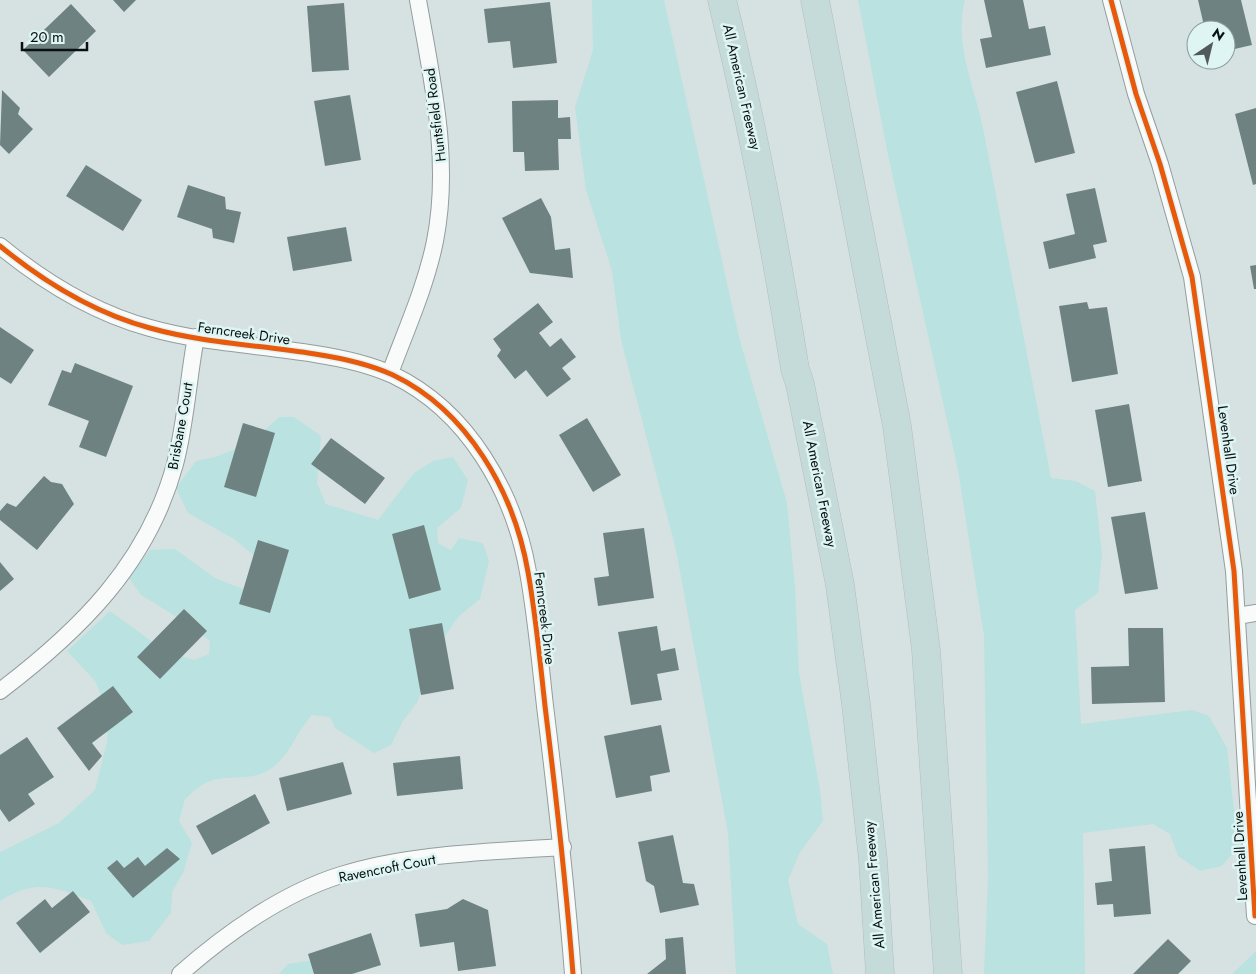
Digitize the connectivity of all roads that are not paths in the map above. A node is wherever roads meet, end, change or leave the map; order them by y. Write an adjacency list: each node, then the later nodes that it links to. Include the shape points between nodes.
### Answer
1 (418, 0): 7 (street, Huntsfield Road, via 441,138 441,202 428,270)
2 (722, 0): 15 (highway, All American Freeway, via 744,92 795,369 840,585 872,851)
3 (815, 0): 16 (highway, via 896,426 926,650)
4 (1111, 0): 9 (street, Levenhall Drive, via 1192,277)
5 (0, 246): 6 (street, Ferncreek Drive, via 44,280 82,302 151,329)
6 (196, 337): 7 (street, Ferncreek Drive, via 344,359); 10 (street, Brisbane Court, via 175,464 160,506 140,546 116,583 87,617)
7 (390, 373): 11 (street, Ferncreek Drive, via 430,398 452,417 472,440 496,477 510,508 528,570)
8 (1256, 613): 9 (street)
9 (1238, 616): 12 (street, Levenhall Drive)
10 (0, 691)
11 (563, 847): 13 (street, Ravencroft Court, via 413,860 340,875 298,892 234,931); 14 (street, Ferncreek Drive)
12 (1255, 916)
13 (180, 974)
14 (573, 974)
15 (880, 974)
16 (948, 974)

